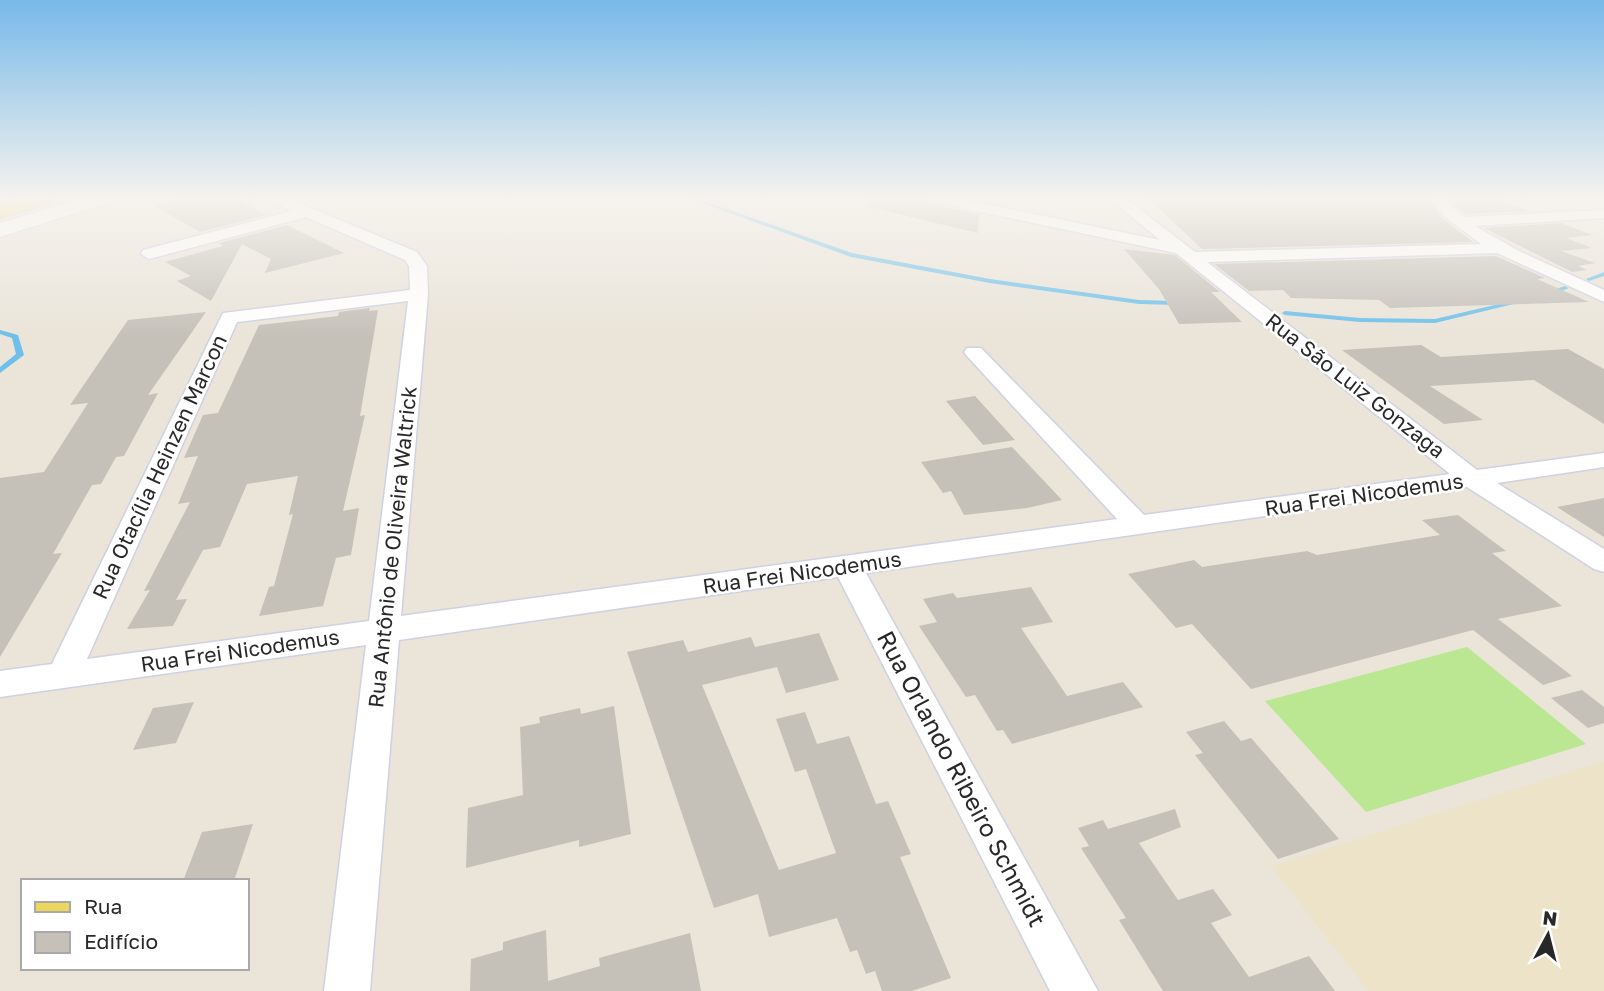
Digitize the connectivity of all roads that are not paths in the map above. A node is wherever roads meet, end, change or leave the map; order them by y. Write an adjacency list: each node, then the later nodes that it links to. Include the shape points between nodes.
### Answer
1 (189, 243): 7 (street)
2 (381, 243): 9 (street, Rua Antônio de Oliveira Waltrick, via 411,256 418,266)
3 (1138, 243): 8 (street)
4 (1173, 243): 8 (street, Rua São Luiz Gonzaga)
5 (1495, 243): 6 (street)
6 (1502, 248): 8 (street); 10 (street)
7 (149, 254)
8 (1186, 254): 13 (street, Rua São Luiz Gonzaga)
9 (419, 294): 17 (street, Rua Antônio de Oliveira Waltrick); 18 (street, Rua Otacília Heinzen Marcon, via 230,317)
10 (1602, 295)
11 (974, 352): 14 (street)
12 (1604, 460): 13 (street, Rua Frei Nicodemus)
13 (1474, 480): 14 (street, Rua Frei Nicodemus); 15 (street, Rua São Luiz Gonzaga)
14 (1139, 526): 16 (street, Rua Frei Nicodemus)
15 (1604, 562)
16 (847, 566): 17 (street, Rua Frei Nicodemus); 21 (street, Rua Orlando Ribeiro Schmidt)
17 (384, 631): 18 (street, Rua Frei Nicodemus); 20 (street, Rua Antônio de Oliveira Waltrick)
18 (63, 675): 19 (street, Rua Frei Nicodemus)
19 (0, 684)
20 (347, 991)
21 (1075, 991)

